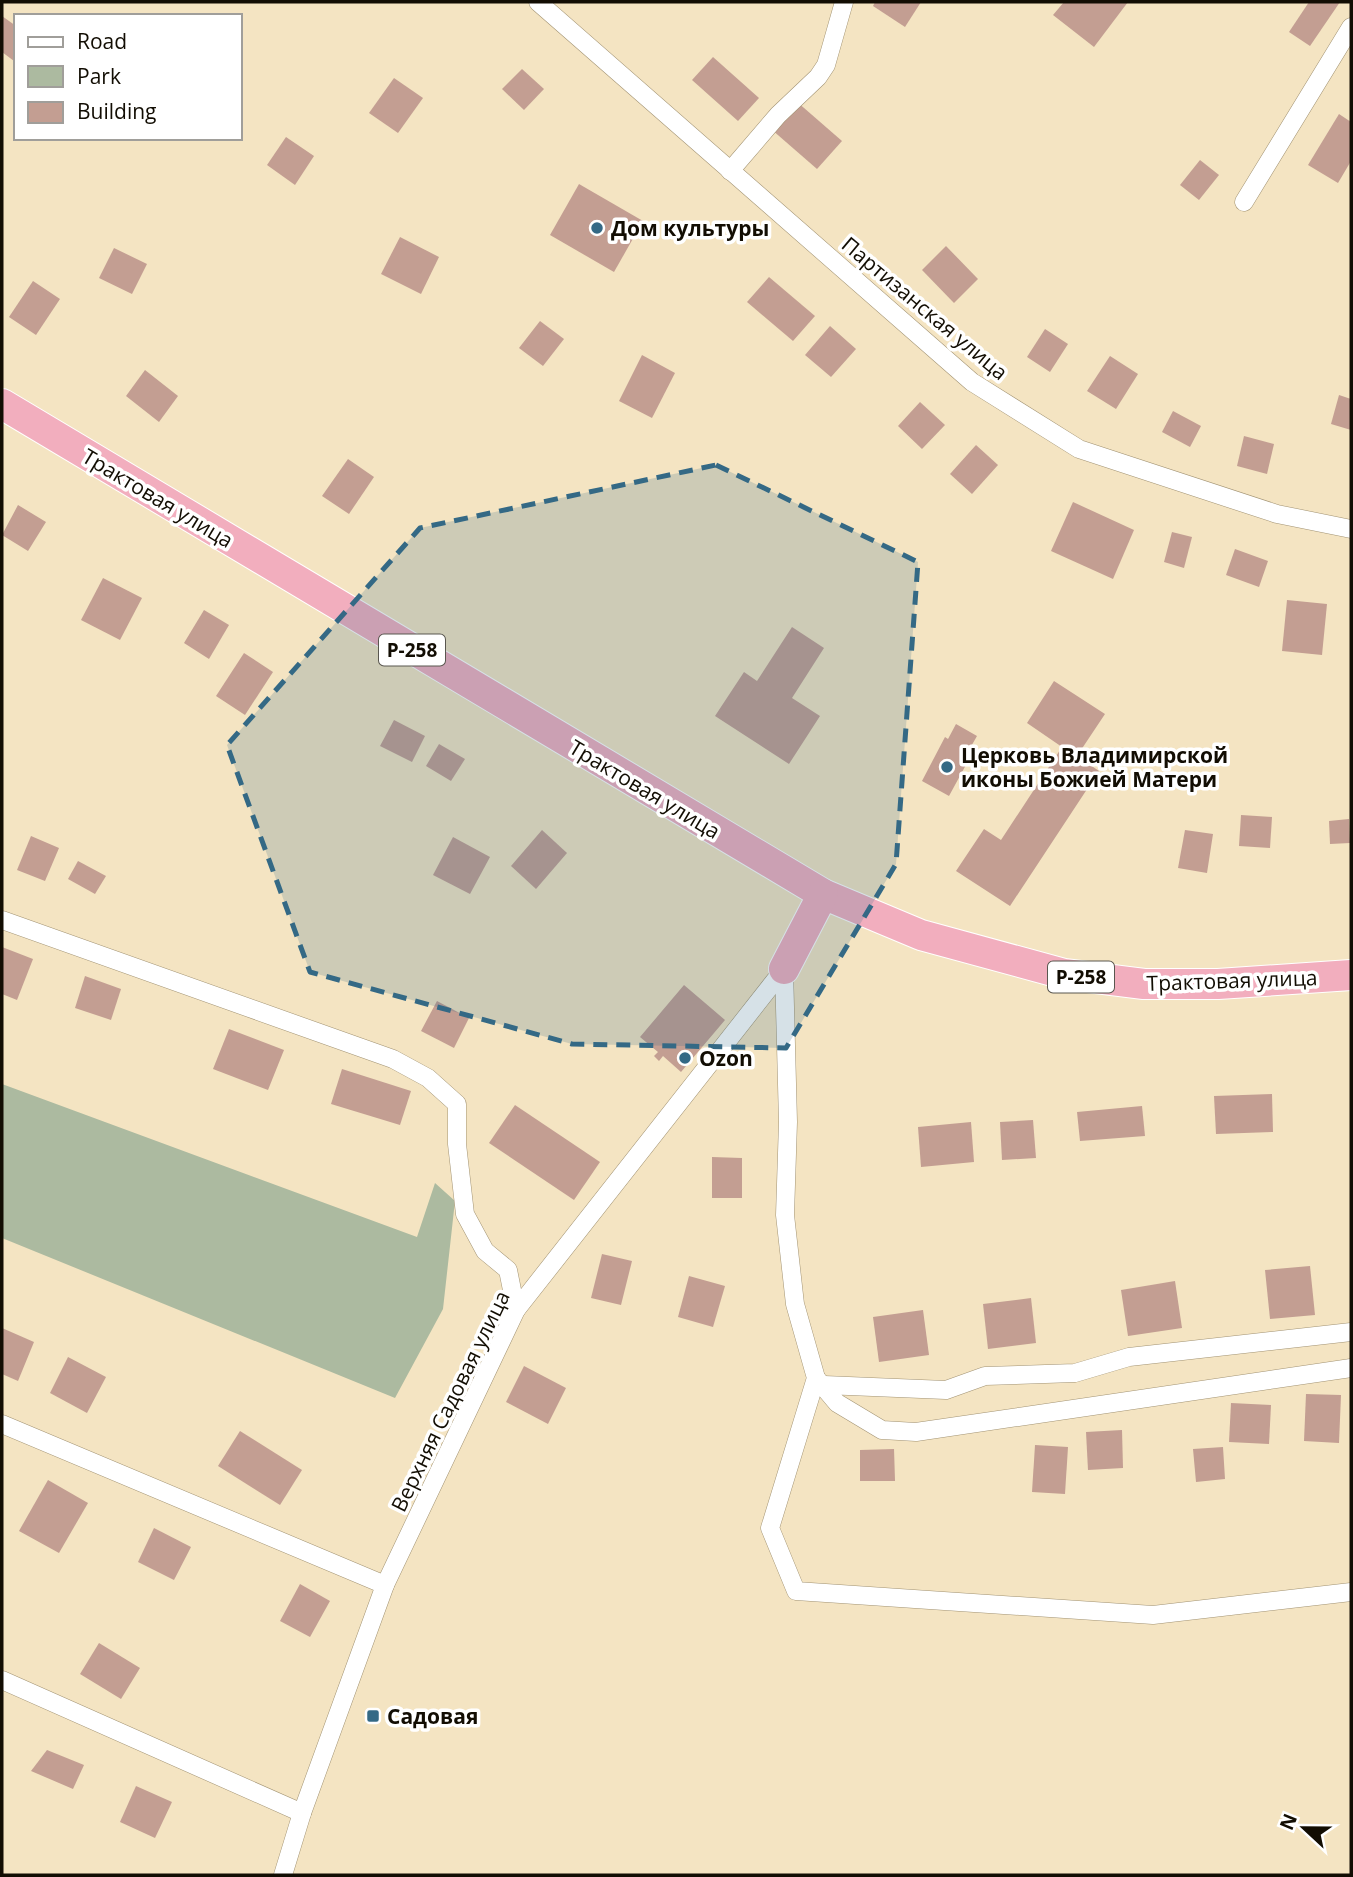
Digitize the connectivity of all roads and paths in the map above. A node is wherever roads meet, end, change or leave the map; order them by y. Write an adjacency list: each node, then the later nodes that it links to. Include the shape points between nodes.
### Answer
1 (538, 2): 4 (street, Партизанская улица)
2 (844, 2): 4 (street, via 826,65 818,77)
3 (1351, 27): 5 (street)
4 (730, 171): 7 (street, Партизанская улица, via 972,383 1079,449 1277,514)
5 (1244, 202)
6 (2, 404): 8 (highway, Трактовая улица / Р-258)
7 (1351, 529)
8 (823, 894): 10 (highway); 11 (highway, Трактовая улица / Р-258, via 921,935 1063,974 1144,985)
9 (2, 920): 12 (street, via 383,1055 428,1078 457,1104 466,1214 485,1251 508,1270)
10 (784, 969): 12 (street, Верхняя Садовая улица); 15 (street, via 785,1215 795,1304)
11 (1351, 975)
12 (516, 1310): 17 (street, Верхняя Садовая улица)
13 (1351, 1332): 15 (street, via 1129,1357 1075,1373 985,1376 946,1391)
14 (1351, 1368): 15 (street, via 916,1433 882,1430 837,1404)
15 (820, 1382): 18 (street, via 770,1528 796,1591 1153,1615)
16 (2, 1424): 17 (street)
17 (385, 1585): 20 (street, Верхняя Садовая улица)
18 (1351, 1591)
19 (2, 1680): 20 (street)
20 (302, 1813): 21 (street, Верхняя Садовая улица)
21 (287, 1870)

